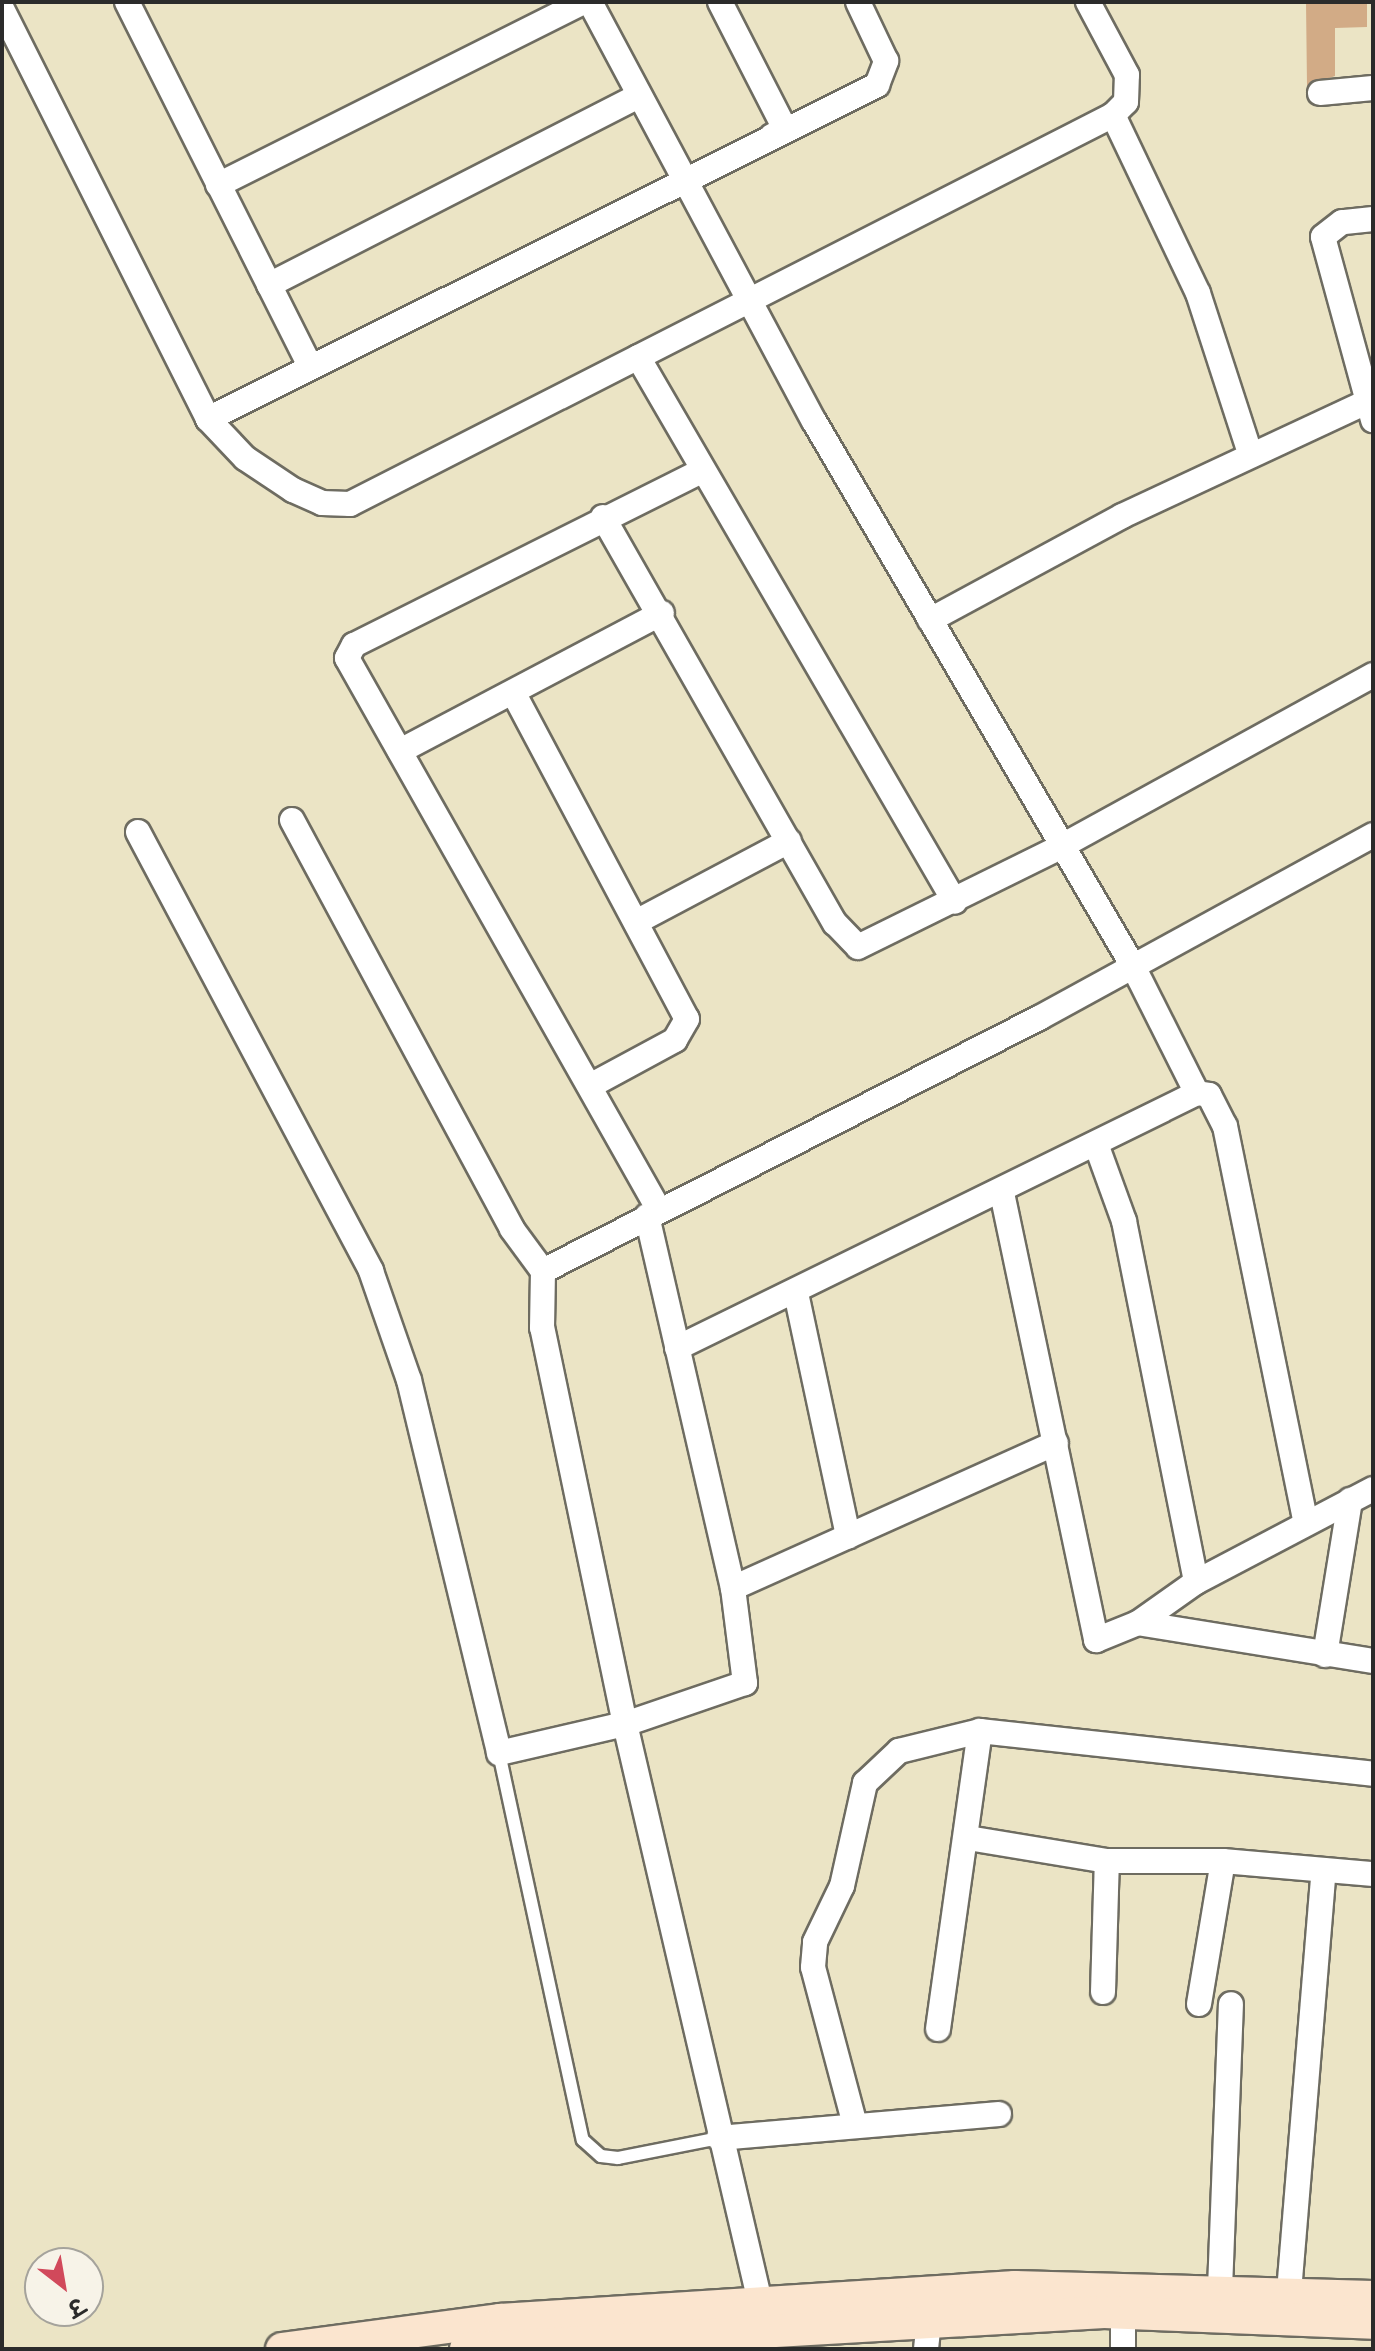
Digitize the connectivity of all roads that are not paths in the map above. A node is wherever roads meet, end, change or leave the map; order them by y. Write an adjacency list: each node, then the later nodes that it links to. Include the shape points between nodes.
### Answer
1 (127, 2): 13 (street)
2 (583, 2): 13 (street)
3 (590, 2): 10 (street)
4 (720, 2): 12 (street, via 785,129)
5 (858, 2): 12 (street, via 886,61 877,85)
6 (1088, 2): 11 (street, via 1127,75 1126,102)
7 (2, 9): 20 (street)
8 (1373, 88): 9 (street)
9 (1320, 93)
10 (639, 96): 12 (street); 15 (street)
11 (1113, 115): 16 (street); 21 (street, via 1198,293)
12 (682, 179): 16 (street); 18 (street)
13 (218, 185): 15 (street)
14 (1373, 219): 19 (street, via 1342,222 1323,237)
15 (269, 285): 18 (street)
16 (746, 300): 17 (street); 25 (street)
17 (638, 357): 20 (street, via 350,504 322,503 293,490 245,458); 22 (street)
18 (310, 366): 20 (street)
19 (1372, 407): 21 (street)
20 (208, 419)
21 (1250, 453): 25 (street)
22 (703, 470): 23 (street); 34 (street)
23 (603, 517): 24 (street); 28 (street, via 347,651)
24 (662, 613): 27 (street); 32 (street)
25 (930, 620): 33 (street)
26 (1373, 675): 33 (street)
27 (514, 694): 28 (street); 35 (street)
28 (400, 751): 37 (street)
29 (292, 820): 42 (street, via 505,1216)
30 (138, 832): 57 (street, via 371,1271 409,1380)
31 (1373, 835): 36 (street)
32 (789, 841): 34 (street, via 835,923 858,947); 35 (street)
33 (1062, 846): 34 (street); 36 (street)
34 (955, 902)
35 (636, 922): 37 (street, via 687,1019 675,1040)
36 (1133, 966): 38 (street); 41 (street)
37 (590, 1086): 41 (street)
38 (1197, 1093): 39 (street); 48 (street, via 1209,1095 1225,1126)
39 (1096, 1144): 40 (street); 50 (street, via 1124,1221)
40 (1002, 1193): 43 (street); 45 (street)
41 (653, 1213): 42 (street); 44 (street)
42 (543, 1271): 55 (street, via 542,1328)
43 (796, 1293): 44 (street); 49 (street)
44 (677, 1348): 51 (street)
45 (1056, 1443): 49 (street); 52 (street, via 1096,1640)
46 (1373, 1489): 47 (street)
47 (1350, 1500): 48 (street); 53 (street)
48 (1306, 1523): 50 (street)
49 (848, 1536): 51 (street)
50 (1196, 1582): 52 (street)
51 (733, 1588): 55 (street, via 745,1683)
52 (1138, 1623): 53 (street)
53 (1325, 1655): 54 (street)
54 (1373, 1661)
55 (625, 1724): 57 (street); 70 (street)
56 (980, 1731): 58 (street); 59 (street); 69 (street, via 899,1751 865,1783 842,1886 819,1933 813,1967)
57 (499, 1753): 70 (lane, via 583,2140 601,2156 618,2158)
58 (1373, 1774)
59 (968, 1838): 60 (street); 67 (street)
60 (1107, 1861): 61 (street); 64 (street)
61 (1223, 1861): 62 (street); 65 (street)
62 (1324, 1870): 63 (street); 72 (street)
63 (1373, 1874)
64 (1103, 1992)
65 (1199, 2004)
66 (1231, 2004): 71 (street)
67 (938, 2029)
68 (999, 2114): 69 (street)
69 (855, 2125): 70 (street)
70 (719, 2138): 75 (street)
71 (1220, 2289): 72 (main road); 75 (main road, via 1103,2284)
72 (1289, 2292): 73 (main road)
73 (1373, 2297)
74 (1123, 2312): 76 (main road); 77 (main road); 82 (street)
75 (763, 2316): 78 (main road); 79 (main road); 80 (main road, via 500,2320)
76 (1373, 2323)
77 (927, 2334): 78 (main road)
78 (829, 2337)
79 (706, 2341): 81 (main road)
80 (282, 2349)
81 (466, 2349)
82 (1123, 2349)

